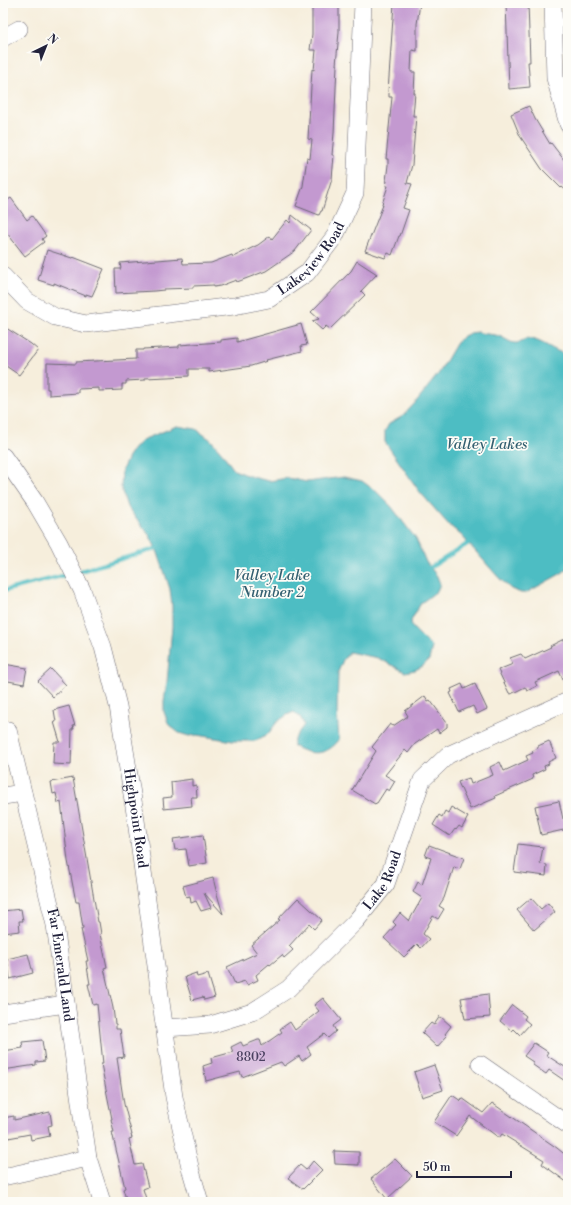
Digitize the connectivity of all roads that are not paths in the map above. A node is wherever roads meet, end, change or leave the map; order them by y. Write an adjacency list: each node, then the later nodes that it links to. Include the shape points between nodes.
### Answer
1 (363, 3): 6 (street, Lakeview Road, via 355,193 336,236 307,273 269,298 234,306 86,324 55,317 27,301)
2 (553, 3): 5 (street, via 555,78)
3 (19, 29): 4 (street)
4 (3, 38)
5 (568, 124)
6 (3, 276)
7 (3, 456): 14 (street, Highpoint Road, via 35,502 59,543 82,590 103,647 118,706)
8 (567, 704): 14 (street, Lake Road, via 448,754 422,780 386,884 356,921 288,989 252,1012 210,1025)
9 (8, 730): 10 (street, Far Emerald Land)
10 (23, 793): 11 (street); 12 (street, Far Emerald Land, via 55,925)
11 (3, 796)
12 (66, 1004): 13 (street); 17 (street, Far Emerald Land)
13 (3, 1012)
14 (165, 1028): 20 (street, Highpoint Road, via 174,1097)
15 (480, 1064): 16 (street)
16 (568, 1125)
17 (88, 1158): 18 (street); 19 (street, Far Emerald Land)
18 (3, 1177)
19 (102, 1202)
20 (200, 1202)

